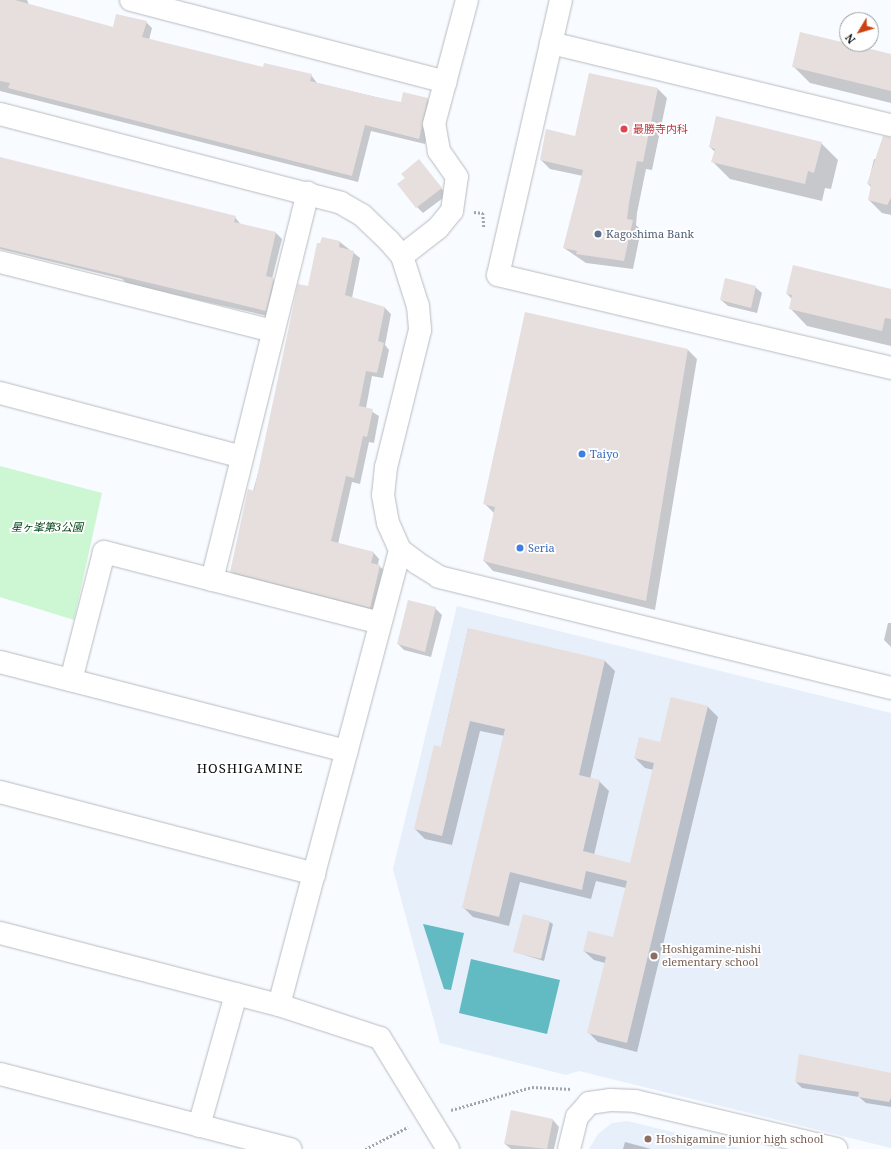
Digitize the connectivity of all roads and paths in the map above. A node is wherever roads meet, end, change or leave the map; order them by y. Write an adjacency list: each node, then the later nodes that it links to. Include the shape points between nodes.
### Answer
1 (131, 0): 5 (street)
2 (467, 0): 5 (street)
3 (561, 0): 4 (street)
4 (551, 42): 7 (street); 14 (street, via 498,275)
5 (446, 82): 9 (street, via 434,137 439,151 457,178)
6 (0, 114): 8 (street)
7 (891, 125)
8 (308, 193): 11 (street, via 341,202 362,215); 13 (street)
9 (452, 211): 10 (path, via 483,213); 11 (street, via 438,228)
10 (484, 229)
11 (402, 256): 17 (street, via 418,306 420,330 386,467 383,495 388,524)
12 (0, 262): 13 (street)
13 (273, 331): 16 (street)
14 (891, 368)
15 (0, 393): 16 (street)
16 (242, 458): 18 (street)
17 (400, 550): 19 (street); 22 (street, via 439,577)
18 (212, 580): 19 (street); 21 (street, via 104,552)
19 (380, 624): 23 (street)
20 (0, 662): 21 (street)
21 (71, 680): 23 (street)
22 (891, 688)
23 (347, 751): 25 (street)
24 (0, 792): 25 (street)
25 (314, 874): 28 (street)
26 (0, 933): 27 (street)
27 (236, 994): 28 (street); 32 (street)
28 (279, 1005): 31 (street, via 380,1038)
29 (0, 1074): 32 (street)
30 (589, 1103): 31 (path, via 569,1086 532,1087); 36 (street, via 576,1117); 37 (street, via 635,1101)
31 (428, 1116): 34 (path); 35 (street)
32 (199, 1126): 33 (street)
33 (290, 1149)
34 (365, 1149)
35 (448, 1149)
36 (568, 1149)
37 (836, 1149)

